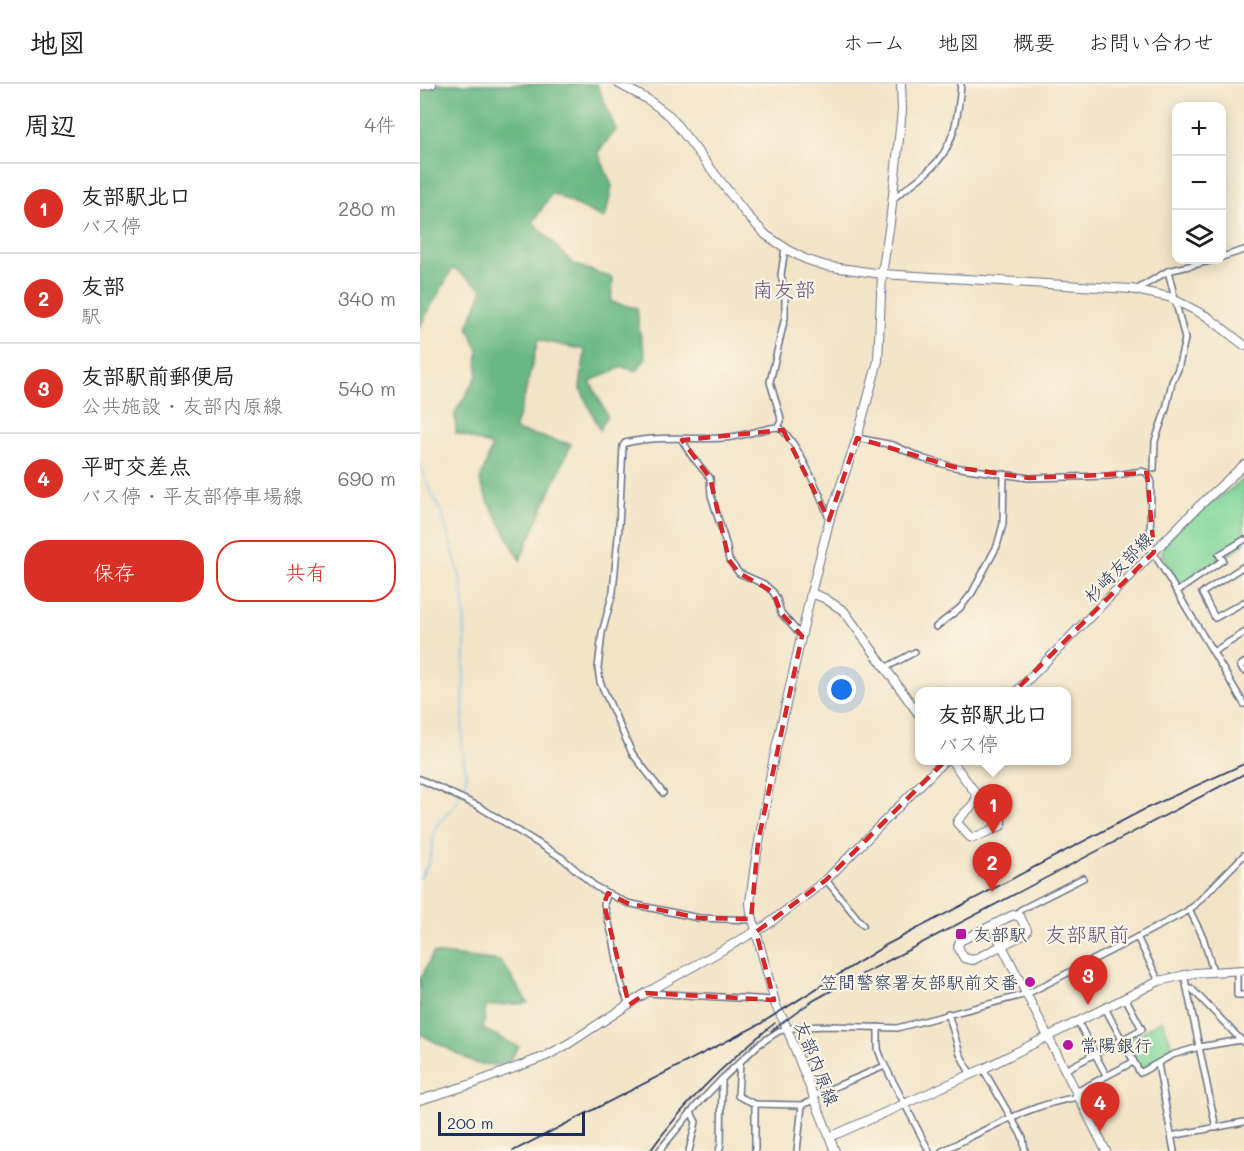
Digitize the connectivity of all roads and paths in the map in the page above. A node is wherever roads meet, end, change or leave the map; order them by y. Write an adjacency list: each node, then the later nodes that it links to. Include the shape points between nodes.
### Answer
1 (432, 84): 5 (street)
2 (619, 84): 7 (street, via 670,116 746,214)
3 (901, 84): 6 (street, 友部内原線, via 902,110)
4 (962, 84): 6 (street, via 956,125 946,151 930,170)
5 (420, 86)
6 (892, 200): 12 (street, 友部内原線)
7 (785, 248): 12 (street, via 826,266); 16 (street, via 781,275 784,317 770,382 780,415)
8 (1244, 250): 9 (street)
9 (1226, 255)
10 (1199, 264): 11 (street)
11 (1168, 272): 13 (street); 14 (street)
12 (882, 274): 13 (street); 17 (street, 友部内原線, via 878,361)
13 (1136, 290): 14 (street)
14 (1177, 302): 15 (street, via 1208,317); 20 (street, via 1185,339 1155,441)
15 (1244, 345)
16 (778, 427): 18 (street, via 743,436); 22 (street, via 791,440)
17 (857, 438): 21 (street, via 893,445 954,467); 22 (street, 友部内原線)
18 (682, 440): 31 (street, via 710,478 729,560 739,573 773,592 781,613); 43 (street, via 647,439 623,446 613,592 598,668 600,682 632,753)
19 (1244, 465): 24 (street, 杉崎友部線)
20 (1154, 469)
21 (1004, 474): 24 (street, via 1039,478 1147,473 1151,480 1149,542); 29 (street, via 1003,524 997,546 972,593)
22 (830, 521): 27 (street, 友部内原線)
23 (1244, 540): 26 (street, via 1219,555 1223,560)
24 (1154, 552): 26 (street); 37 (street, 杉崎友部線)
25 (1244, 566): 28 (street, via 1202,593 1215,618)
26 (1178, 591): 33 (street)
27 (811, 593): 31 (street, 友部内原線); 35 (street, via 844,611)
28 (1244, 602)
29 (936, 627)
30 (1244, 633): 33 (street)
31 (802, 638): 53 (street, 友部内原線, via 758,842 750,903)
32 (915, 652): 35 (street)
33 (1213, 652): 38 (street)
34 (1244, 663): 36 (street, via 1240,666)
35 (885, 668): 39 (street)
36 (1244, 671)
37 (1021, 687)
38 (1244, 704)
39 (915, 709)
40 (940, 765): 49 (street)
41 (955, 765): 44 (street)
42 (420, 779): 50 (street, via 532,839)
43 (663, 793)
44 (977, 795): 45 (street); 46 (street)
45 (985, 802): 46 (street); 46 (street, via 999,816 1000,826 973,838 957,823)
46 (974, 805)
47 (1244, 855): 51 (street)
48 (1083, 878): 52 (street, via 1020,909)
49 (826, 879): 54 (street); 56 (street)
50 (608, 893): 53 (street, via 627,903 699,918); 69 (street, via 604,904)
51 (1189, 909): 57 (street); 60 (street)
52 (1017, 915): 55 (street); 58 (street, via 1026,932)
53 (753, 920): 56 (street, 友部内原線)
54 (863, 926)
55 (992, 926): 58 (street); 58 (street, via 962,939 958,947 964,958 970,960)
56 (756, 932): 64 (street); 68 (street, 友部内原線)
57 (1137, 938): 62 (street); 65 (street)
58 (1002, 945): 65 (street)
59 (1240, 970): 60 (street); 66 (street, via 1237,995)
60 (1213, 971): 61 (street)
61 (1184, 974): 62 (street); 63 (street)
62 (1159, 981): 67 (street)
63 (1187, 988): 77 (street); 78 (street)
64 (646, 993): 68 (street); 69 (street)
65 (1027, 994): 71 (street); 75 (street)
66 (1244, 995)
67 (1125, 997): 70 (street); 76 (street, via 1142,1029)
68 (774, 1000): 74 (street, 友部内原線)
69 (629, 1005): 91 (street, via 546,1056)
70 (1105, 1008): 72 (street); 76 (street)
71 (948, 1013): 73 (street, via 897,1028); 86 (street, via 960,1054)
72 (1078, 1022): 75 (street); 79 (street)
73 (878, 1027): 74 (street); 83 (street, via 878,1049)
74 (787, 1028): 80 (street, via 758,1045); 90 (street, 友部内原線)
75 (1049, 1037): 84 (street); 85 (street)
76 (1121, 1040): 79 (street); 81 (street)
77 (1243, 1041): 78 (street)
78 (1199, 1047): 82 (street); 98 (street)
79 (1095, 1053): 85 (street); 87 (street)
80 (740, 1062): 88 (street); 92 (street, via 738,1096)
81 (1133, 1062): 82 (street, via 1140,1073); 87 (street)
82 (1158, 1064): 99 (street)
83 (885, 1066): 90 (street); 93 (street)
84 (983, 1069): 86 (street); 96 (street)
85 (1065, 1070): 89 (street)
86 (971, 1075): 93 (street)
87 (1106, 1076): 89 (street)
88 (722, 1079): 95 (street); 103 (street)
89 (1077, 1094): 96 (street); 110 (street)
90 (814, 1098): 94 (street); 100 (street, 友部内原線)
91 (420, 1100)
92 (755, 1104): 94 (street); 104 (street)
93 (905, 1104): 100 (street); 107 (street)
94 (802, 1105): 105 (street)
95 (691, 1112): 101 (street); 102 (street, via 696,1122)
96 (1011, 1118): 108 (street); 109 (street, via 1023,1138)
97 (1244, 1122): 98 (street)
98 (1216, 1128): 99 (street)
99 (1172, 1136): 111 (street)
100 (830, 1137): 106 (street, 友部内原線)
101 (659, 1151)
102 (689, 1151)
103 (719, 1151)
104 (755, 1151)
105 (797, 1151)
106 (835, 1151)
107 (928, 1151)
108 (942, 1151)
109 (1025, 1151)
110 (1106, 1151)
111 (1174, 1151)

